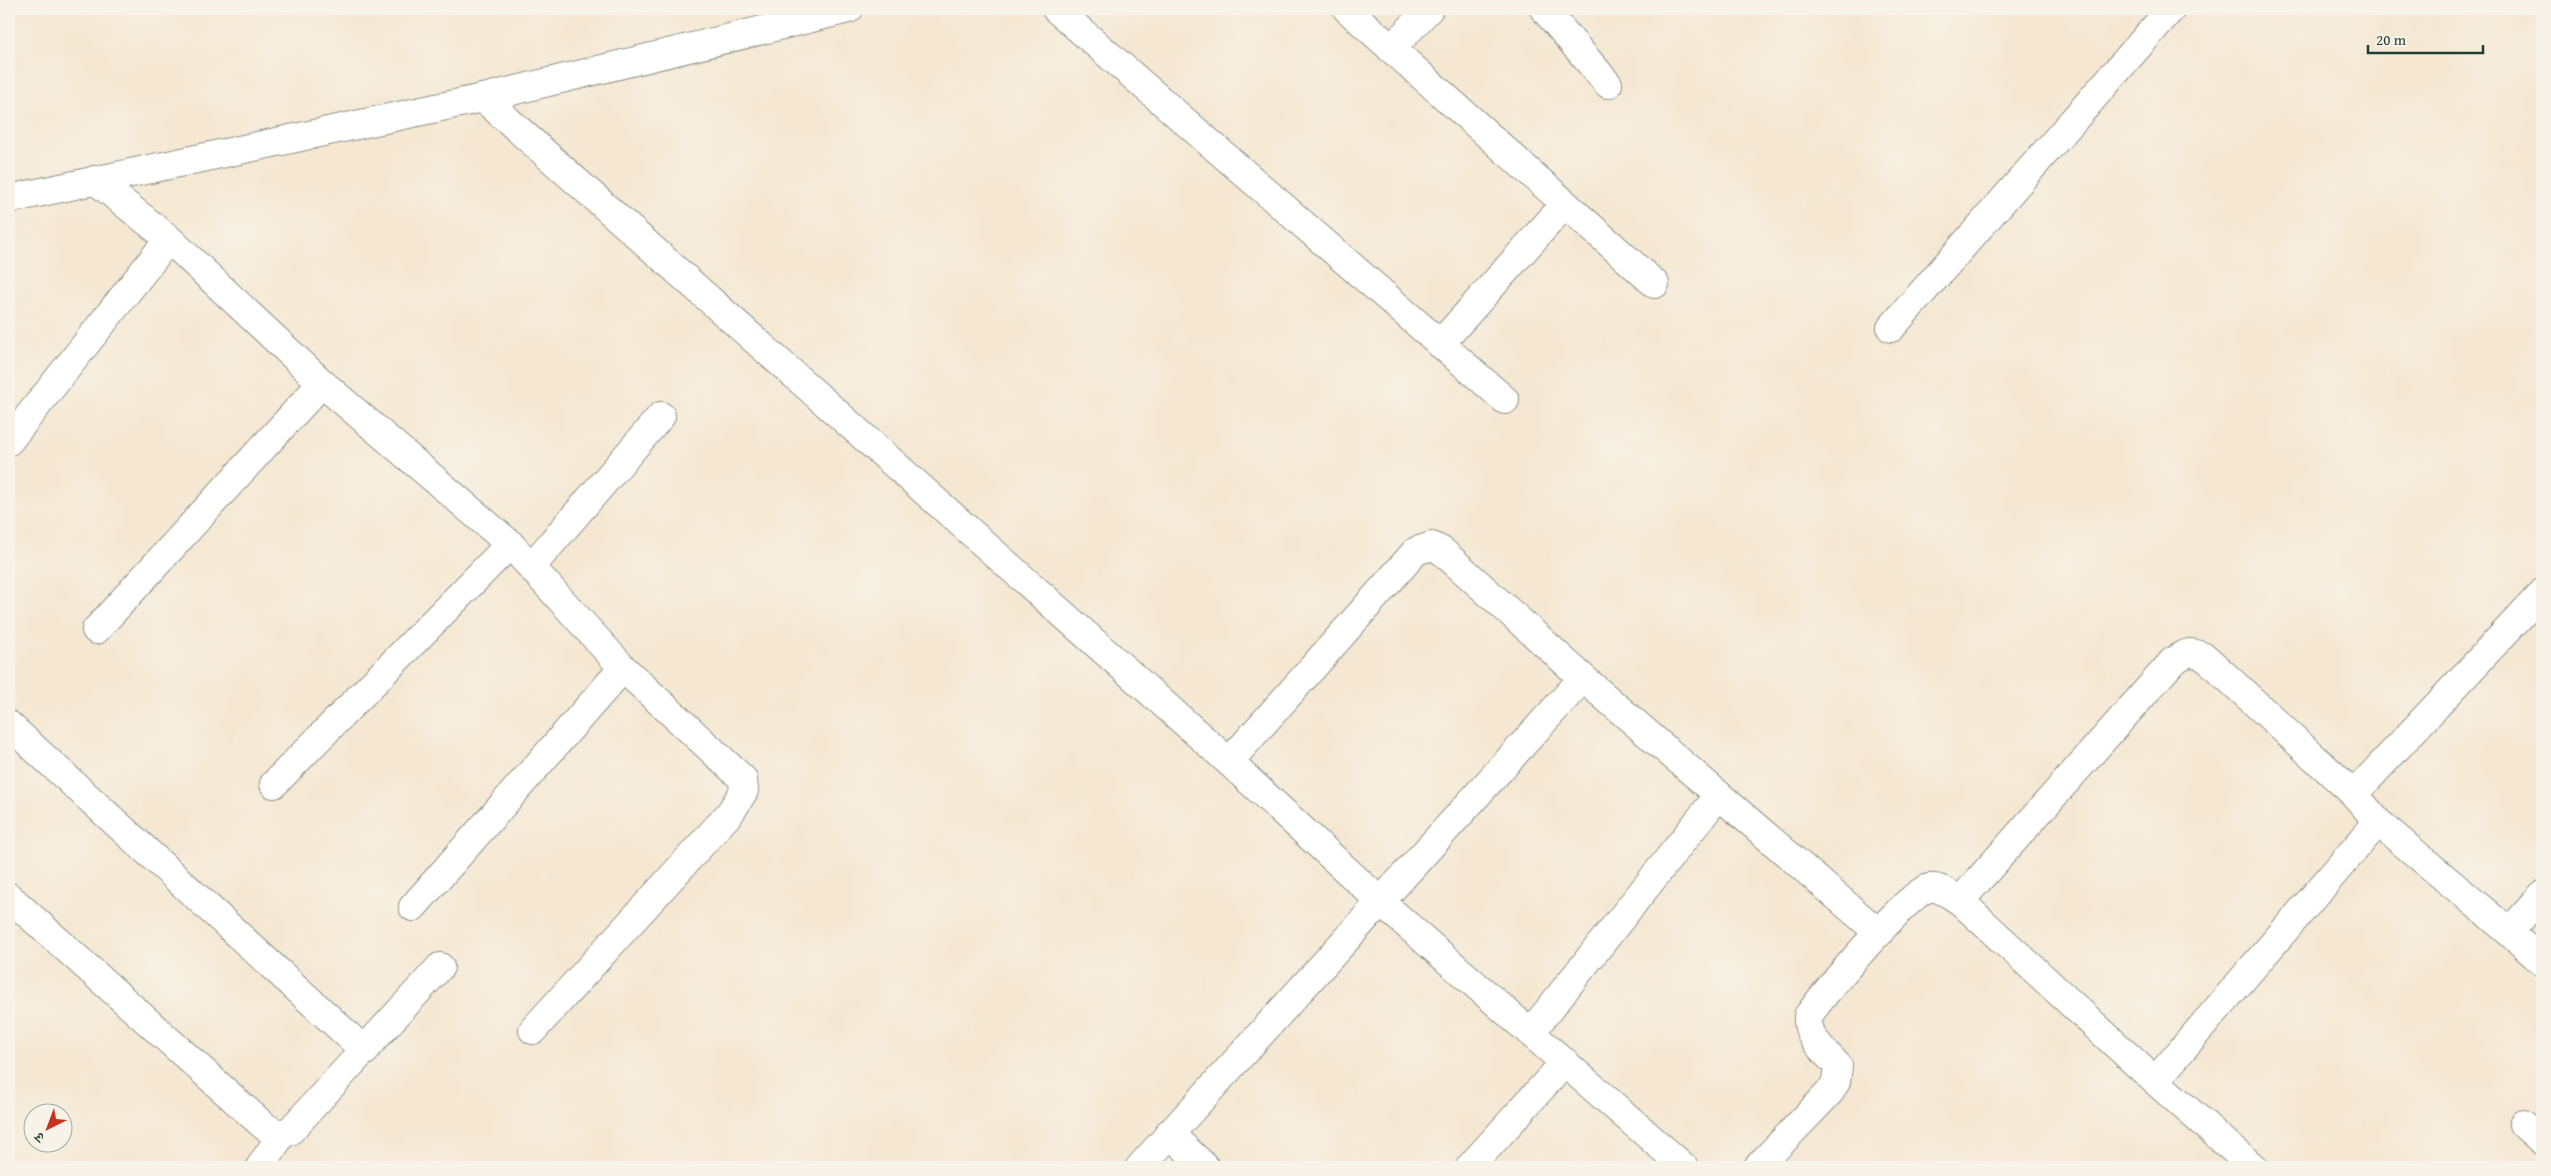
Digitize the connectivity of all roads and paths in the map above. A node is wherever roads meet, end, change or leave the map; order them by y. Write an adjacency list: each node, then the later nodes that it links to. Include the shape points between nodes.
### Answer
1 (849, 9): 9 (street)
2 (1056, 9): 16 (street)
3 (1346, 9): 7 (street)
4 (1429, 9): 7 (street)
5 (1544, 9): 8 (street)
6 (2171, 9): 15 (street)
7 (1391, 48): 12 (street)
8 (1608, 84)
9 (483, 98): 10 (street); 28 (street)
10 (95, 180): 11 (street); 13 (street)
11 (9, 200)
12 (1565, 204): 14 (street); 16 (street)
13 (168, 239): 17 (street); 20 (street)
14 (1655, 284)
15 (1891, 328)
16 (1440, 344): 18 (street)
17 (322, 383): 21 (street); 24 (street)
18 (1505, 400)
19 (661, 416): 22 (street)
20 (9, 441)
21 (510, 544): 22 (street); 29 (street)
22 (531, 567): 25 (street)
23 (2542, 593): 30 (street)
24 (96, 630)
25 (623, 668): 37 (street); 42 (street, via 725,761 742,779 744,791 730,813)
26 (1583, 678): 28 (street, via 1442,551 1432,546 1424,547 1416,551); 31 (street); 36 (street)
27 (9, 725): 44 (street)
28 (1229, 762): 36 (street)
29 (274, 784)
30 (2354, 794): 32 (street); 35 (street, via 2206,658 2194,652 2173,661)
31 (1719, 795): 39 (street); 43 (street)
32 (2378, 822): 38 (street); 46 (street)
33 (2542, 895): 38 (street)
34 (9, 897): 47 (street, via 264,1126)
35 (1960, 901): 39 (street, via 1940,889 1920,890); 46 (street)
36 (1382, 903): 43 (street); 48 (street)
37 (413, 906)
38 (2509, 932): 40 (street)
39 (1878, 934): 54 (street, via 1808,1016 1811,1036 1838,1066 1836,1082)
40 (2542, 962)
41 (440, 967): 44 (street)
42 (533, 1030)
43 (1531, 1032): 45 (street)
44 (365, 1051): 47 (street, via 290,1131)
45 (1565, 1062): 52 (street); 53 (street)
46 (2155, 1081): 55 (street)
47 (282, 1134): 49 (street)
48 (1169, 1134): 50 (street); 51 (street)
49 (260, 1167)
50 (1140, 1167)
51 (1205, 1167)
52 (1470, 1167)
53 (1684, 1167)
54 (1758, 1167)
55 (2253, 1167)

